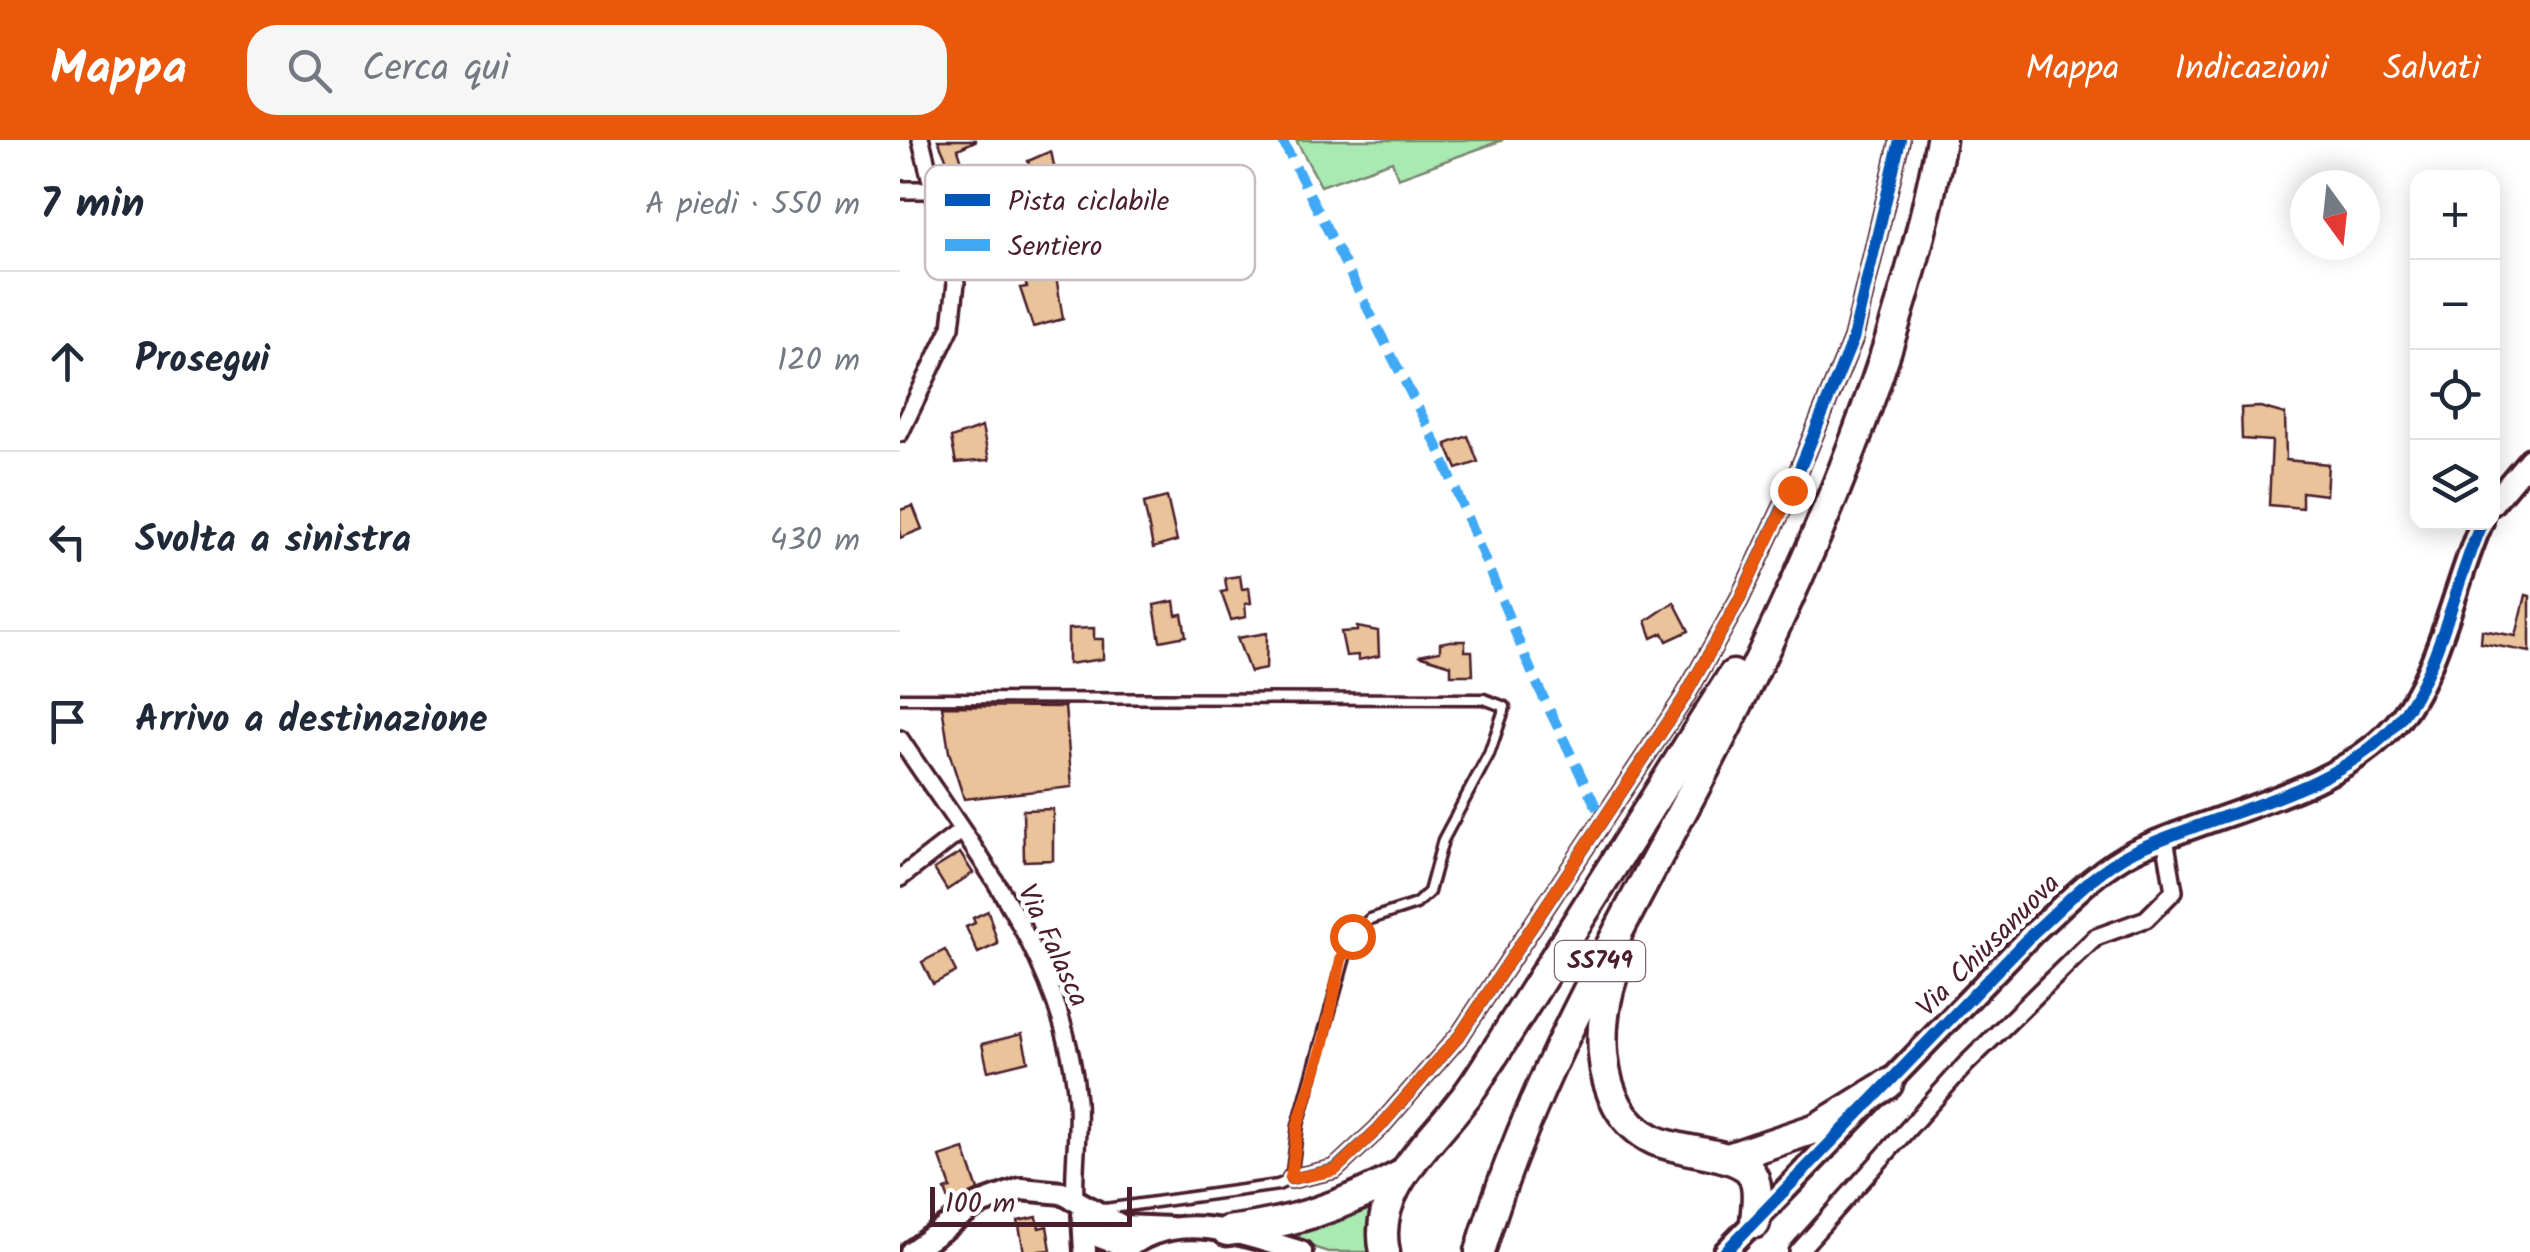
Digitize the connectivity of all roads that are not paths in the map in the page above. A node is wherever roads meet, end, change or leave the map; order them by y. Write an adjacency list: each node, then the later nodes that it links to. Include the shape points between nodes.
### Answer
1 (921, 140): 4 (street)
2 (1900, 140): 20 (street, via 1853,340 1792,490 1684,698 1460,1035 1335,1170)
3 (1941, 140): 9 (highway, SS749, via 1904,293)
4 (926, 165)
5 (955, 280): 6 (street, via 951,327)
6 (900, 433)
7 (2530, 459): 8 (street)
8 (2500, 495)
9 (1821, 517): 11 (highway, SS749); 19 (highway, via 1798,546 1714,708 1498,1048)
10 (2479, 530): 15 (street, Via Chiusanuova, via 2416,695 2396,724 2348,762 2298,787)
11 (1748, 682): 18 (highway, via 1730,736 1610,978 1603,1032 1608,1085 1626,1117 1651,1139); 30 (highway, SS749, via 1548,1071)
12 (900, 698): 20 (lane, via 1484,699 1505,707 1489,754 1443,840 1429,892 1416,904 1370,919 1341,960 1298,1125)
13 (900, 739): 14 (street, Via Falasca)
14 (961, 832): 16 (street); 21 (street, Via Falasca, via 1014,912 1060,1015 1077,1100)
15 (2165, 838): 17 (street, Via Chiusanuova, via 2130,853 2080,890); 32 (street, via 2174,891 2146,919 2096,937 2072,958 1966,1064)
16 (900, 878)
17 (1888, 1084): 18 (highway, via 1817,1128); 22 (street, Via Chiusanuova)
18 (1728, 1158): 22 (highway, via 1749,1171 1757,1192)
19 (1402, 1174): 24 (highway, via 1312,1216); 29 (highway, via 1383,1221)
20 (1291, 1179): 21 (lane, via 1117,1210)
21 (1078, 1204): 23 (street, via 1122,1226); 25 (street, via 1100,1237); 26 (street, via 1044,1189 1001,1194); 27 (street)
22 (1755, 1223): 31 (street, Via Chiusanuova)
23 (1171, 1228): 24 (street); 25 (street)
24 (1226, 1230): 28 (street)
25 (1130, 1250)
26 (911, 1252)
27 (1085, 1252)
28 (1301, 1252)
29 (1385, 1252)
30 (1480, 1252)
31 (1725, 1252)
32 (1798, 1252)

